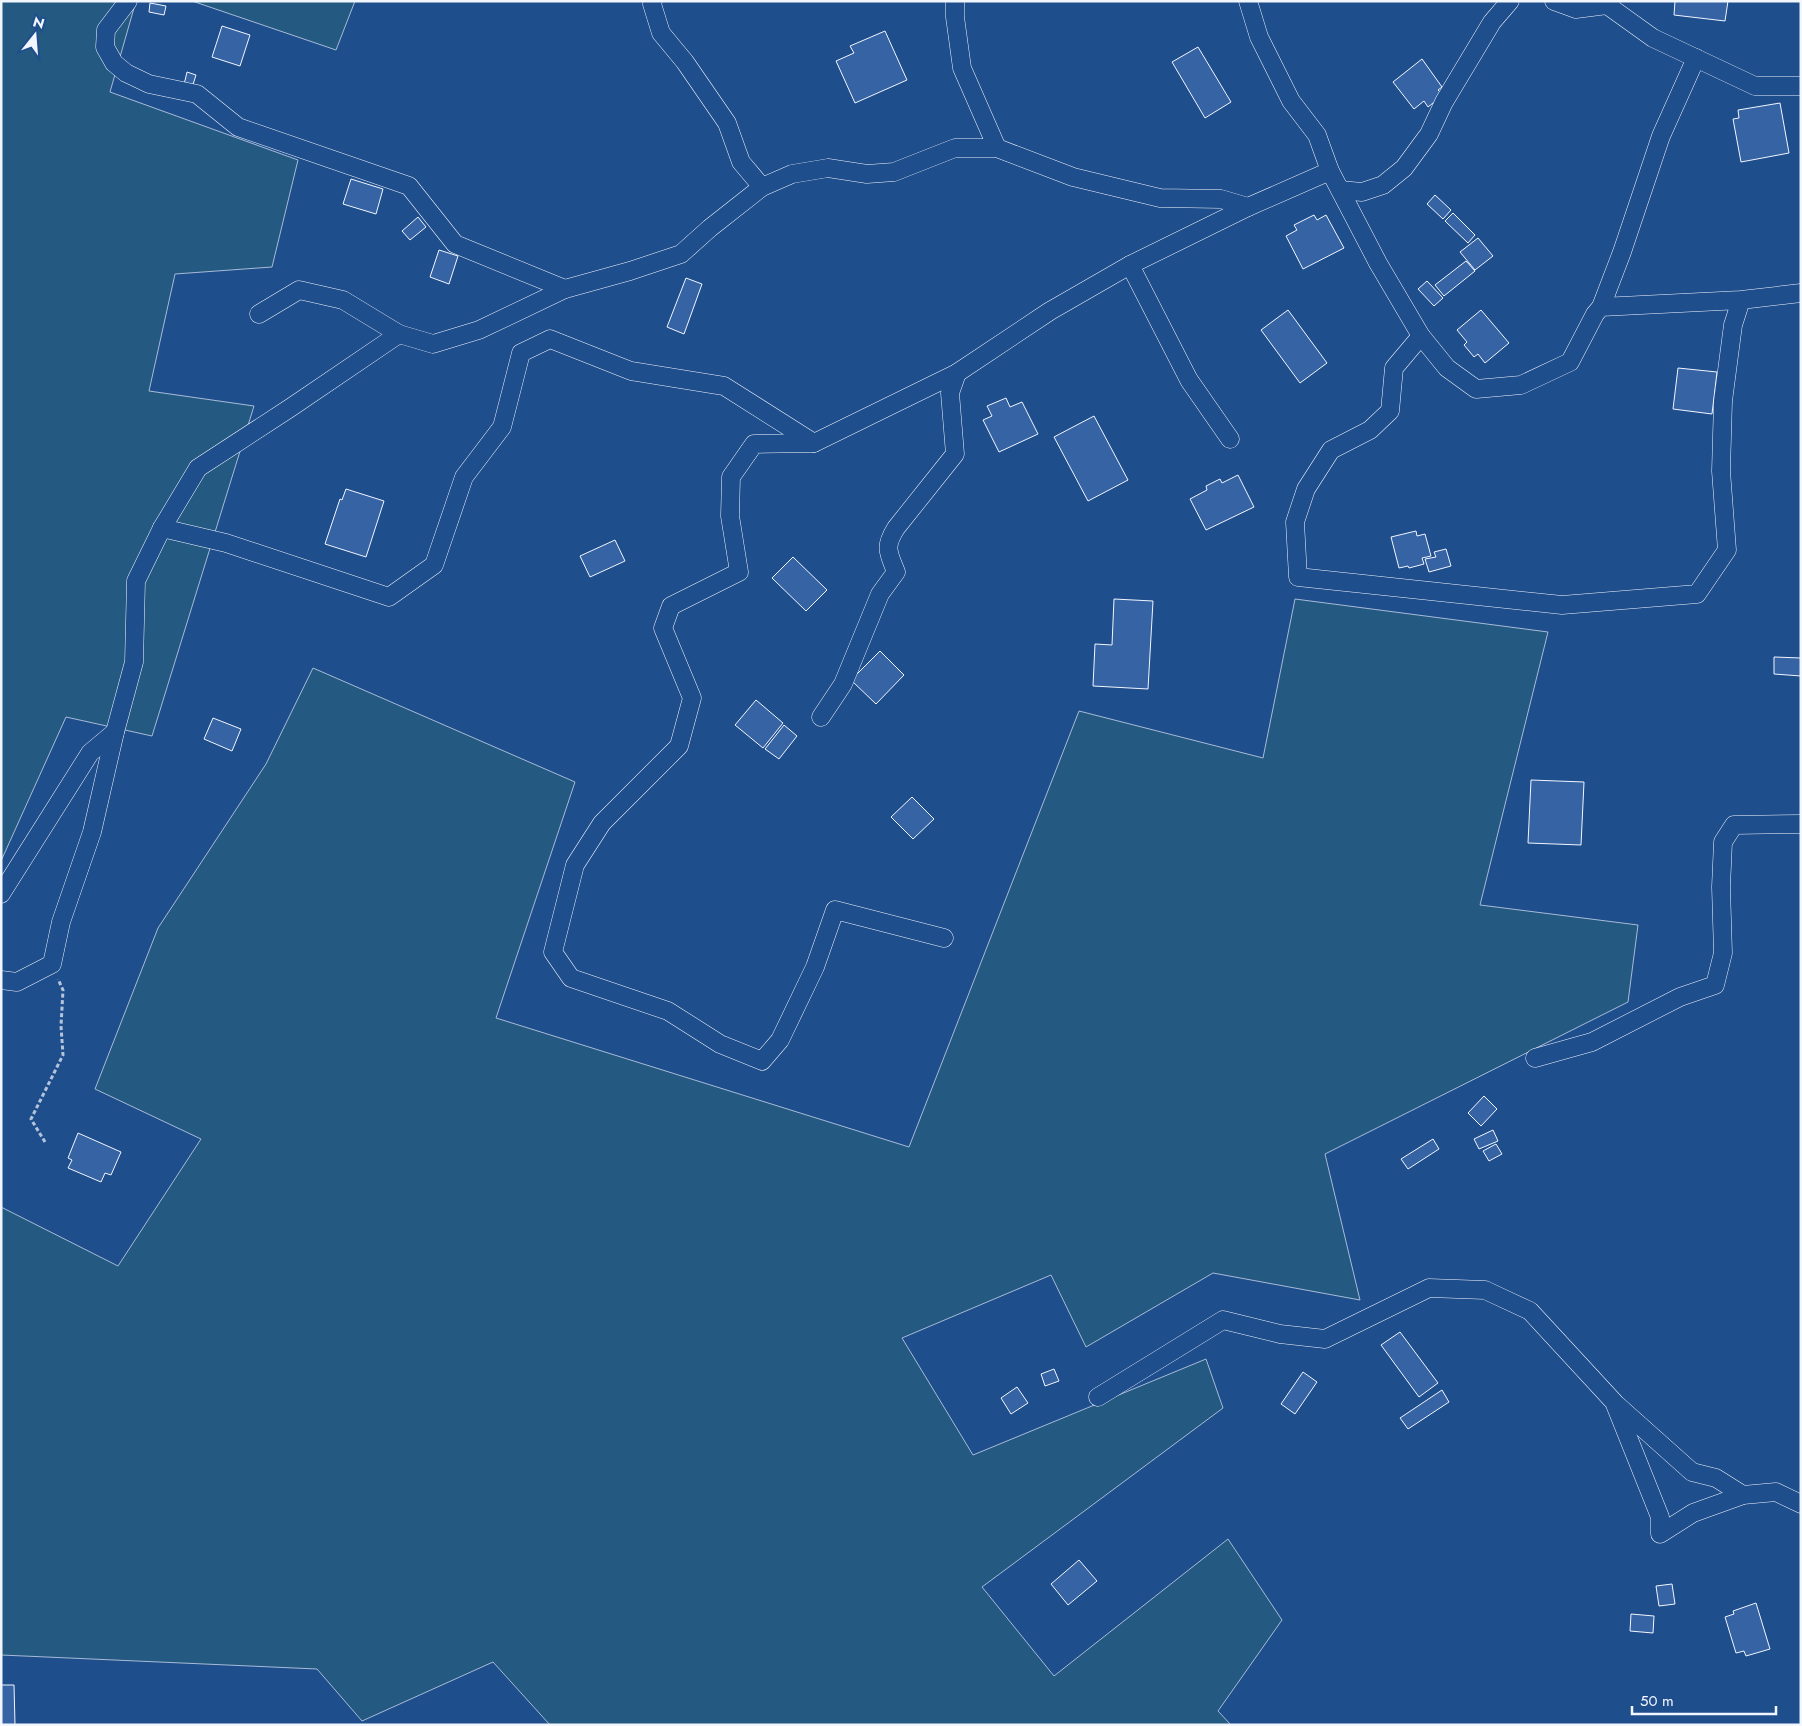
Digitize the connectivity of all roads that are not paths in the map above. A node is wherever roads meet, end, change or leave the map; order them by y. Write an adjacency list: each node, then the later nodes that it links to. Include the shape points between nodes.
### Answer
1 (128, 1): 16 (street, via 106,30 105,47 114,63 126,73 149,84 197,94 238,127 409,186 455,244)
2 (653, 1): 12 (street, via 661,33 727,123 741,162)
3 (955, 1): 10 (street, via 962,68)
4 (1248, 1): 11 (street, via 1259,37 1291,101 1317,135)
5 (1510, 1): 13 (street, via 1492,22 1444,102 1429,134 1404,168 1382,185 1362,192)
6 (1554, 1): 7 (street, via 1576,9)
7 (1609, 3): 8 (street, via 1653,38)
8 (1696, 58): 9 (street, via 1756,86); 19 (street, via 1661,136)
9 (1801, 86)
10 (997, 148): 12 (street, via 955,148 894,172 867,174 828,168 792,174); 14 (street, via 1073,176 1160,198 1221,199)
11 (1330, 171): 13 (street); 14 (street)
12 (762, 187): 16 (street, via 681,254)
13 (1340, 190): 22 (street)
14 (1248, 207): 15 (street)
15 (1130, 265): 23 (street, via 1050,311); 24 (street, via 1189,380)
16 (565, 289): 21 (street, via 479,330 433,344)
17 (1801, 293): 18 (street)
18 (1741, 300): 19 (street); 22 (street, via 1733,325 1723,401 1722,471 1727,550 1697,594 1562,605 1298,577 1295,522 1306,489 1331,450 1370,430 1390,411 1394,368)
19 (1601, 308): 22 (street, via 1594,314 1570,362 1520,385 1476,389 1447,368)
20 (260, 314): 21 (street, via 299,290 343,300)
21 (399, 334): 26 (street, via 198,468)
22 (1421, 336)
23 (957, 373): 25 (street); 27 (street, via 950,393 955,454 888,540 888,553 896,572 880,594 843,684)
24 (1230, 439)
25 (814, 442): 26 (street, via 724,386 631,371 550,339 521,353 502,427 464,477 434,565 389,597 226,543); 31 (street, via 754,444 731,477 730,516 739,572 671,606 664,628 692,698 679,746 602,823 576,865 553,952 571,978 668,1011 720,1044 762,1061 780,1040 815,967 835,910)
26 (162, 528): 28 (street, via 136,581 134,662)
27 (821, 717)
28 (115, 732): 30 (street, via 90,753); 32 (street, via 92,832 62,922 52,964 17,982)
29 (1801, 824): 33 (street, via 1734,824 1723,842 1723,953 1716,985 1680,997 1592,1042)
30 (1, 894)
31 (944, 938)
32 (1, 980)
33 (1535, 1058)
34 (1098, 1397): 35 (street, via 1223,1320 1280,1334 1325,1339 1429,1288 1485,1290 1530,1311)
35 (1614, 1402): 36 (street, via 1692,1472 1716,1478); 36 (street, via 1660,1516 1660,1534 1693,1514)
36 (1743, 1495): 37 (street, via 1776,1492)
37 (1801, 1504)

